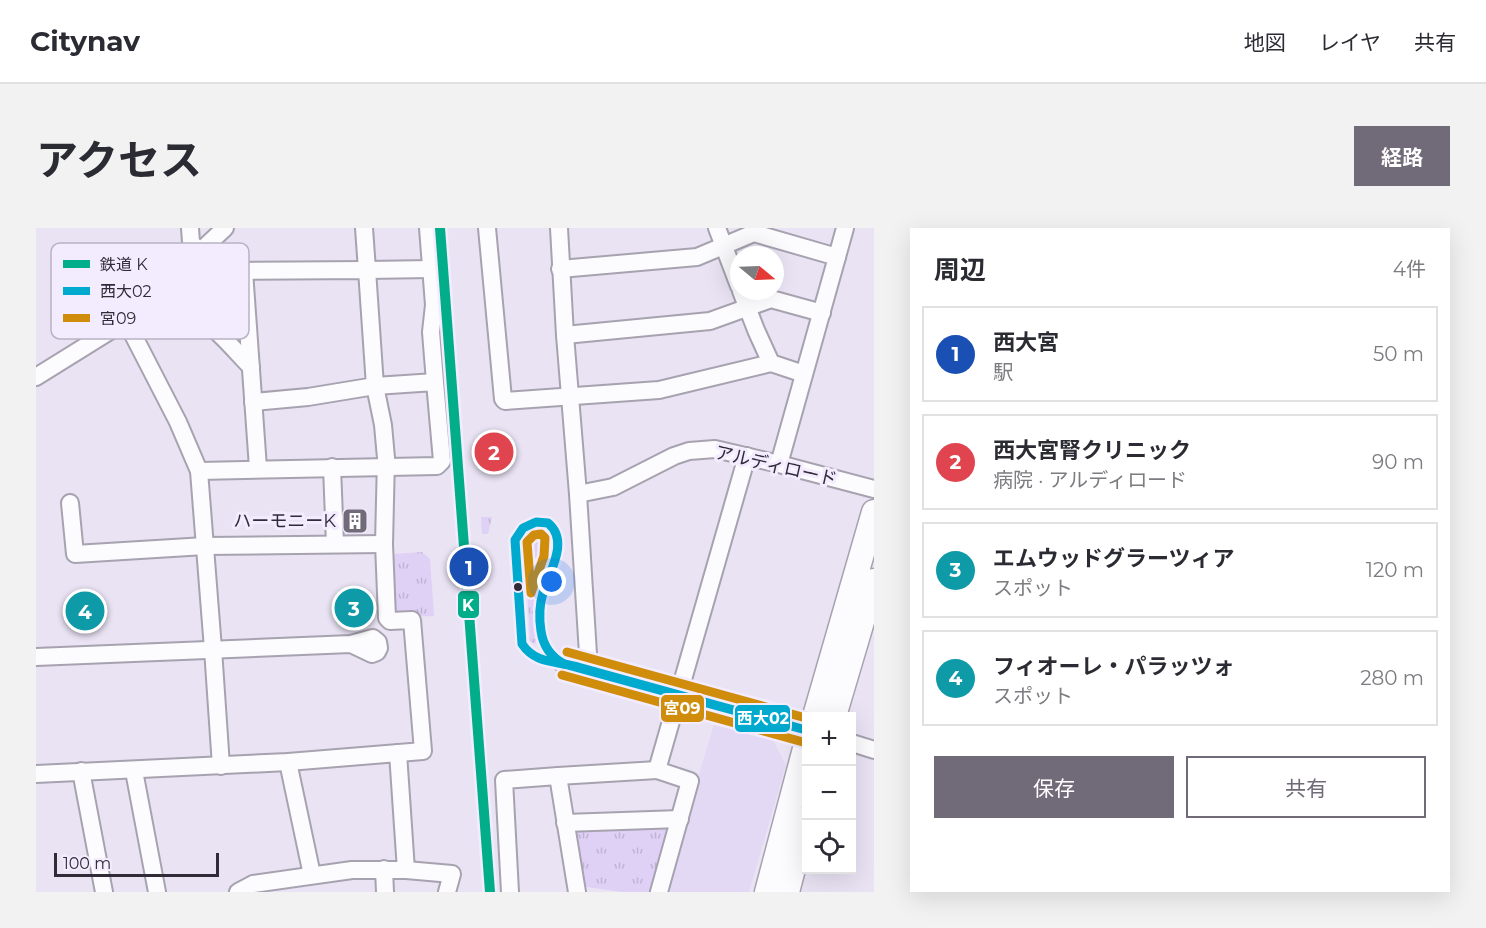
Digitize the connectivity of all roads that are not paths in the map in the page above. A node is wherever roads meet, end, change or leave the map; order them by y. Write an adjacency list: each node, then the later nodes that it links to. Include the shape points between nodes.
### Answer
1 (190, 228): 9 (street)
2 (225, 228): 10 (street)
3 (364, 228): 16 (street)
4 (428, 228): 14 (street)
5 (487, 228): 32 (street, via 503,399)
6 (559, 228): 15 (street)
7 (717, 228): 11 (street)
8 (845, 228): 12 (street)
9 (192, 243)
10 (210, 243)
11 (724, 246): 12 (street, via 753,233); 13 (street); 15 (street, via 697,257)
12 (837, 257): 20 (street)
13 (730, 262)
14 (431, 268): 16 (street); 30 (street)
15 (560, 269): 21 (street)
16 (367, 270): 17 (street); 31 (street)
17 (249, 271)
18 (744, 300): 19 (street)
19 (747, 308): 20 (street, via 771,298); 21 (street, via 710,321); 26 (street)
20 (822, 313): 29 (street)
21 (565, 335): 32 (street)
22 (95, 339): 28 (street)
23 (135, 339): 39 (street)
24 (223, 339): 27 (street)
25 (249, 339): 27 (street)
26 (771, 363): 29 (street); 32 (street, via 659,390)
27 (251, 367): 33 (street)
28 (39, 372)
29 (804, 374): 35 (street)
30 (435, 382): 31 (street); 37 (street, via 442,460 437,466)
31 (375, 386): 33 (street); 37 (street)
32 (570, 397): 41 (street)
33 (253, 402): 38 (street)
34 (747, 456): 35 (street, アルディロード); 41 (street, アルディロード, via 715,449 689,451 613,487); 53 (street)
35 (779, 464): 40 (street, アルディロード)
36 (332, 467): 37 (street); 38 (street); 44 (street)
37 (386, 467): 45 (street)
38 (258, 468): 39 (street)
39 (199, 471): 46 (street)
40 (874, 489)
41 (578, 494): 52 (street)
42 (70, 503): 46 (street, via 75,554)
43 (874, 512): 54 (highway)
44 (335, 544): 45 (street); 46 (street)
45 (384, 544): 48 (street)
46 (205, 546): 49 (street)
47 (874, 581): 55 (highway)
48 (387, 618): 49 (street, via 373,638 351,644); 59 (street, via 412,620 423,751)
49 (213, 649): 50 (street); 62 (street)
50 (36, 657)
51 (562, 663): 52 (street)
52 (589, 670): 53 (street)
53 (680, 694): 56 (street); 63 (street)
54 (815, 712)
55 (835, 712)
56 (802, 729)
57 (856, 744): 58 (street)
58 (874, 750)
59 (398, 753): 60 (street); 72 (street)
60 (288, 762): 62 (street); 73 (street)
61 (802, 763): 82 (highway)
62 (221, 766): 65 (street)
63 (657, 770): 67 (street); 68 (street, via 690,781)
64 (81, 771): 65 (street); 66 (street); 75 (street)
65 (134, 771): 76 (street)
66 (36, 774)
67 (558, 776): 70 (street); 79 (street, via 504,780)
68 (680, 819): 70 (street); 81 (street)
69 (807, 820): 83 (highway)
70 (565, 823): 80 (street)
71 (384, 869): 72 (street); 73 (street, via 352,870); 77 (street)
72 (406, 870): 78 (street, via 452,874)
73 (319, 881): 74 (street, via 253,884)
74 (242, 891)
75 (104, 892)
76 (157, 892)
77 (385, 892)
78 (447, 892)
79 (510, 892)
80 (577, 892)
81 (659, 892)
82 (767, 892)
83 (787, 892)

